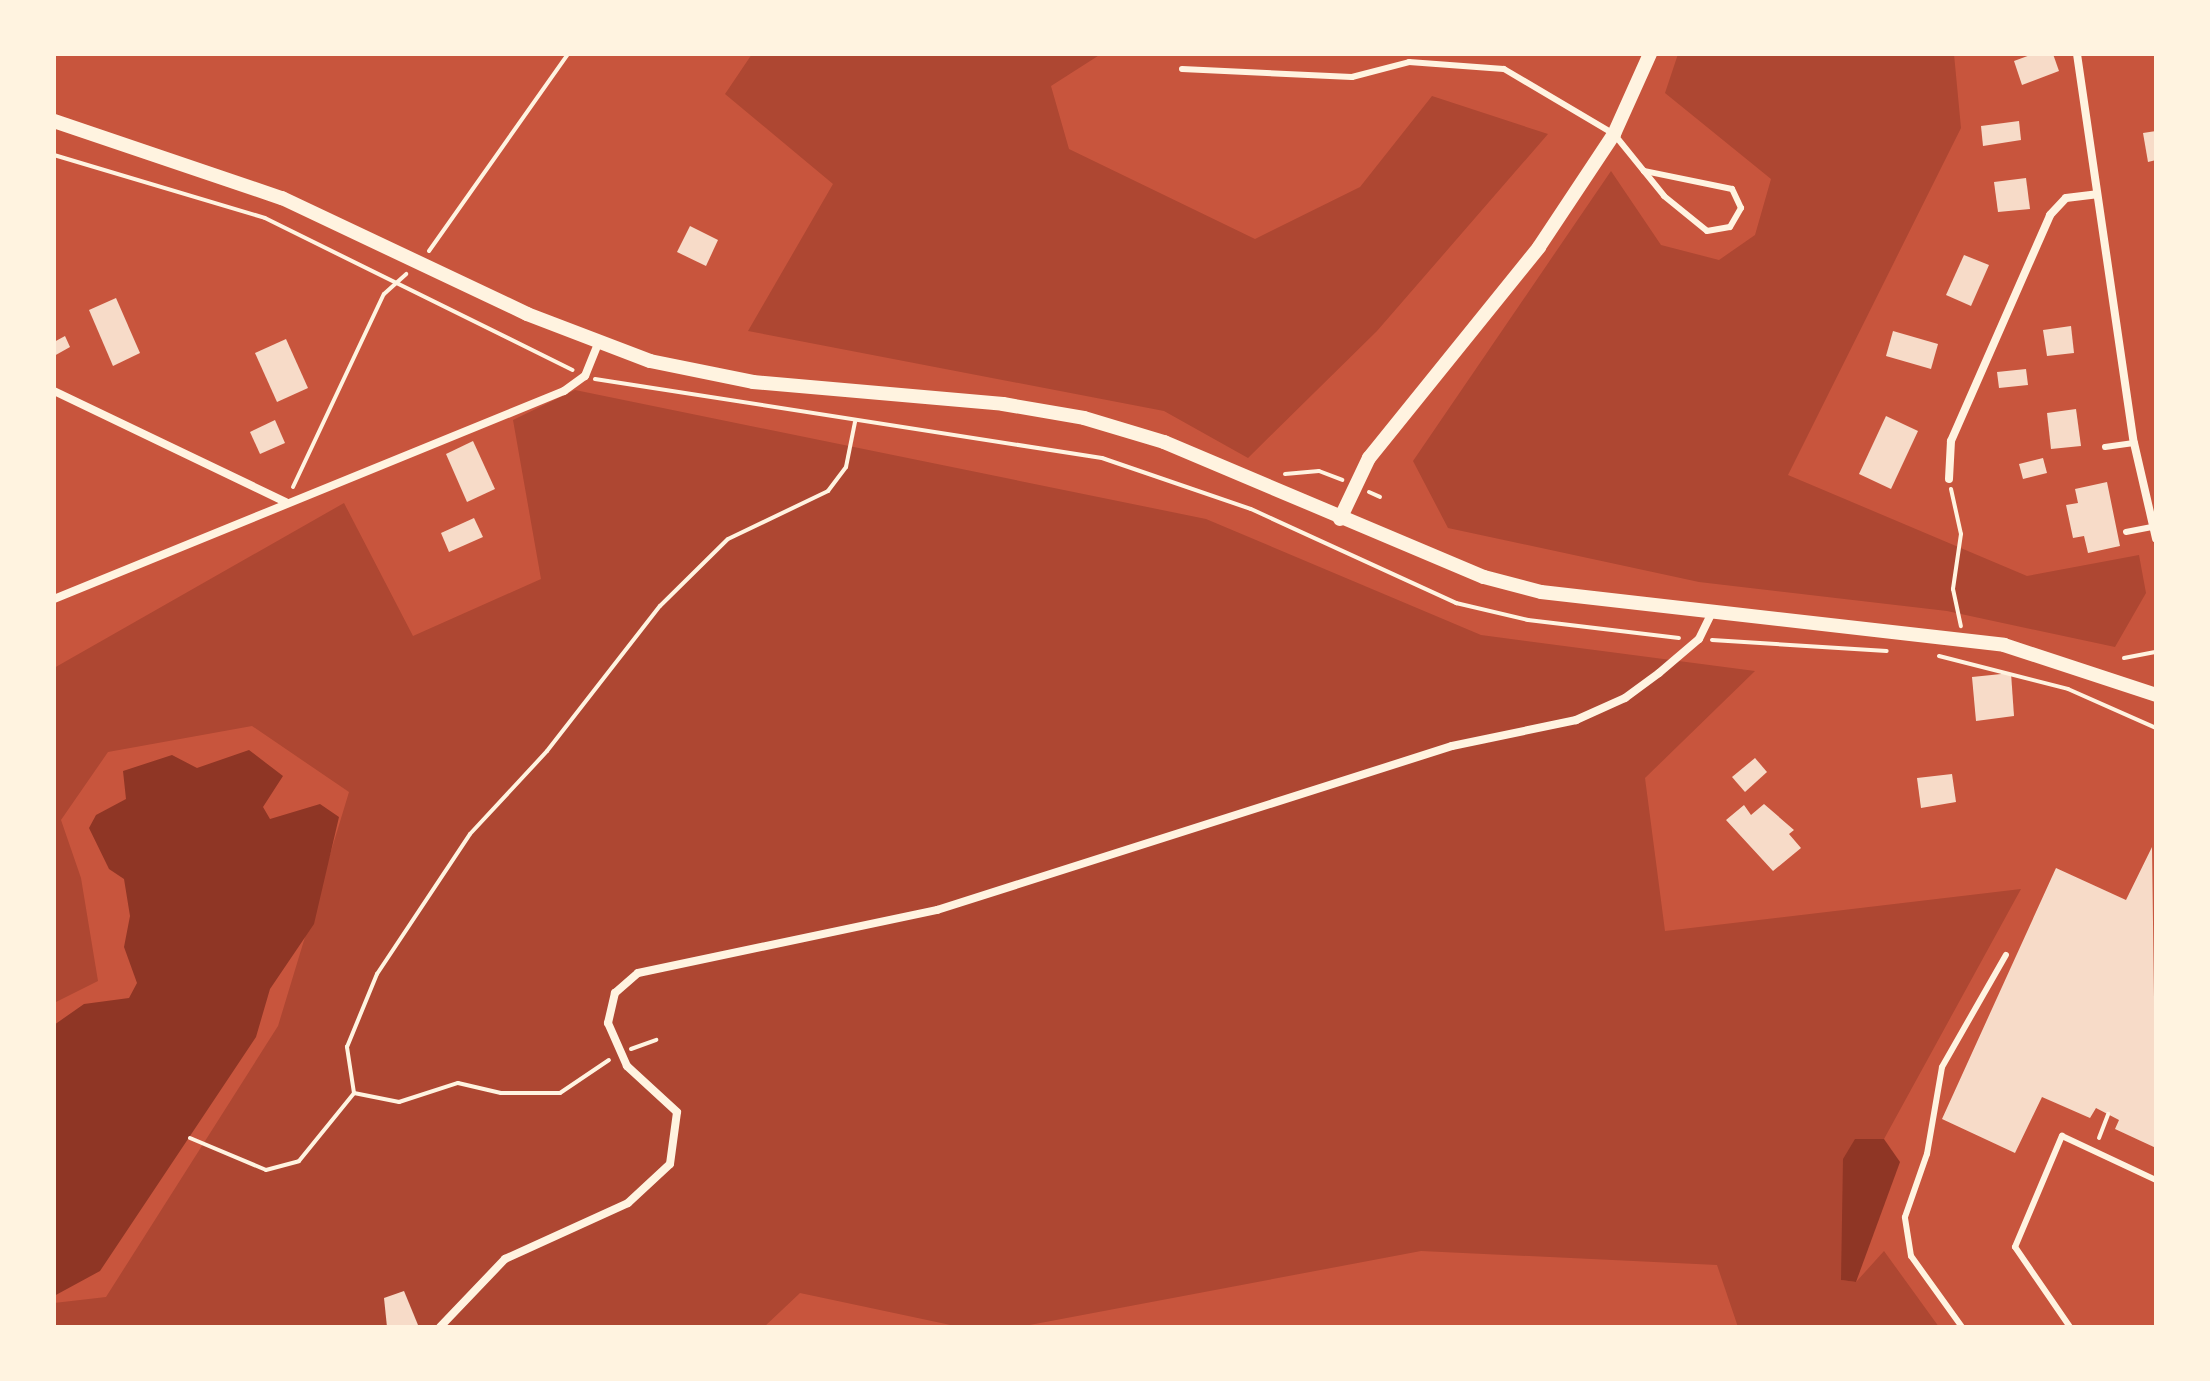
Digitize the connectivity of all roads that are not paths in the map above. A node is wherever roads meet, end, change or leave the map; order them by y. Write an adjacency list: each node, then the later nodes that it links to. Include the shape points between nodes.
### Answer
1 (1650, 54): 5 (street)
2 (2077, 54): 7 (street)
3 (1182, 69): 5 (lane, via 1352,77 1409,62 1504,69)
4 (54, 121): 8 (street, via 282,198)
5 (1614, 134): 6 (lane); 14 (street, via 1539,247 1354,485)
6 (1644, 171): 6 (lane, via 1707,231 1730,227 1741,208 1732,189)
7 (2097, 194): 10 (street); 12 (street, via 2066,198 2050,215 1951,441)
8 (598, 344): 13 (street, via 585,376 564,391); 14 (street, via 753,382 1003,404 1084,418 1263,483)
9 (54, 391): 13 (street)
10 (2134, 443): 11 (lane); 15 (street)
11 (2105, 447)
12 (1949, 479)
13 (286, 502): 18 (street)
14 (1340, 519): 19 (street, via 1541,592)
15 (2151, 527): 16 (lane); 17 (street)
16 (2126, 532)
17 (2156, 538)
18 (54, 599)
19 (1710, 616): 20 (street, via 1963,639 2075,663); 23 (street, via 1699,639 1625,698 1576,720 1452,746 937,910 652,967 624,983 609,1009 618,1054 677,1112 670,1164 628,1203 505,1259)
20 (2156, 695)
21 (2006, 955): 24 (lane, via 1942,1067 1927,1154 1905,1217 1911,1256)
22 (2156, 1180): 25 (lane, via 2062,1136 2015,1247)
23 (440, 1327)
24 (1962, 1327)
25 (2070, 1327)

